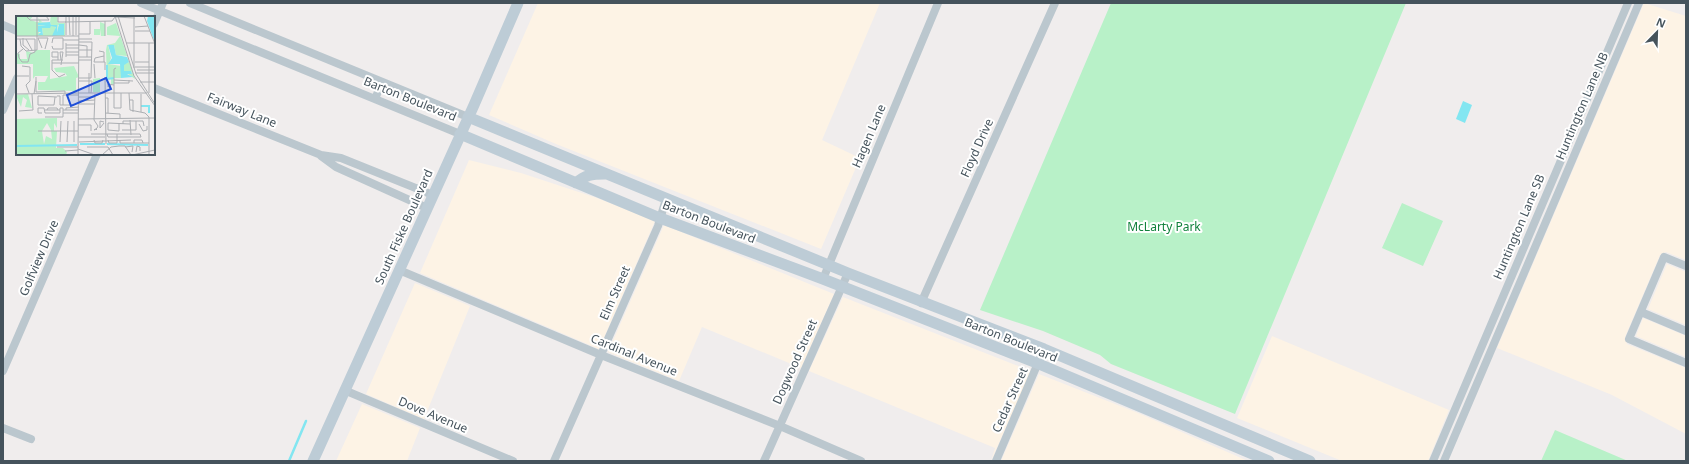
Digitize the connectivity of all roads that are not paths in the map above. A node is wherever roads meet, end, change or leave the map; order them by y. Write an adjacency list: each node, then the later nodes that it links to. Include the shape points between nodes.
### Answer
1 (141, 3): 8 (street, Barton Boulevard)
2 (190, 3): 13 (street, Barton Boulevard)
3 (518, 3): 17 (main road, South Fiske Boulevard)
4 (938, 3): 27 (street, Hagen Lane)
5 (1055, 3): 33 (street, Floyd Drive)
6 (1628, 3): 45 (street, Huntington Lane SB)
7 (1639, 3): 46 (street, Huntington Lane NB)
8 (162, 7): 9 (street); 15 (street, Barton Boulevard)
9 (155, 22)
10 (3, 25): 11 (street)
11 (16, 31)
12 (16, 80): 16 (street)
13 (382, 82): 15 (street); 17 (street, Barton Boulevard)
14 (155, 88): 20 (street, Fairway Lane)
15 (374, 99): 18 (street, Barton Boulevard)
16 (3, 110)
17 (468, 117): 18 (main road, South Fiske Boulevard); 21 (main road, Barton Boulevard)
18 (460, 134): 22 (main road, Barton Boulevard); 23 (main road, South Fiske Boulevard)
19 (97, 155): 40 (street, Golfview Drive)
20 (320, 155): 23 (street, Fairway Lane, via 341,158); 25 (street, Fairway Lane, via 336,167)
21 (606, 174): 22 (main road, via 588,175); 24 (main road, Barton Boulevard)
22 (576, 183): 26 (main road, Barton Boulevard)
23 (433, 195): 25 (main road, South Fiske Boulevard)
24 (666, 199): 26 (street, Elm Street); 27 (main road, Barton Boulevard)
25 (427, 208): 29 (main road, South Fiske Boulevard)
26 (660, 218): 31 (main road, Barton Boulevard); 37 (street, Elm Street)
27 (828, 265): 30 (main road, Barton Boulevard); 31 (street, Hagen Lane)
28 (1686, 266): 34 (street, via 1664,257)
29 (398, 270): 37 (street, Cardinal Avenue); 41 (main road, South Fiske Boulevard)
30 (848, 274): 32 (street, Dogwood Street); 33 (main road, Barton Boulevard)
31 (823, 279): 32 (main road, Barton Boulevard)
32 (842, 287): 39 (main road, Barton Boulevard); 42 (street, Dogwood Street)
33 (921, 303): 36 (main road, Barton Boulevard)
34 (1641, 312): 35 (street); 38 (street, via 1629,339)
35 (1686, 331)
36 (1044, 349): 39 (street, Cedar Street); 47 (main road, Barton Boulevard)
37 (601, 355): 42 (street, Cardinal Avenue); 50 (street, Elm Street)
38 (1686, 363)
39 (1039, 364): 53 (street, Cedar Street); 54 (main road, Barton Boulevard)
40 (3, 371)
41 (344, 390): 48 (main road, South Fiske Boulevard); 49 (street, Dove Avenue)
42 (780, 426): 51 (street, Dogwood Street); 52 (street, Cardinal Avenue)
43 (3, 428): 44 (street)
44 (31, 439)
45 (1442, 439): 46 (street); 56 (street, Huntington Lane SB)
46 (1452, 443): 57 (street, Huntington Lane NB)
47 (1296, 458): 55 (main road, Barton Boulevard)
48 (313, 461)
49 (513, 461)
50 (554, 461)
51 (764, 461)
52 (861, 461)
53 (996, 461)
54 (1269, 461)
55 (1310, 461)
56 (1433, 461)
57 (1444, 461)

